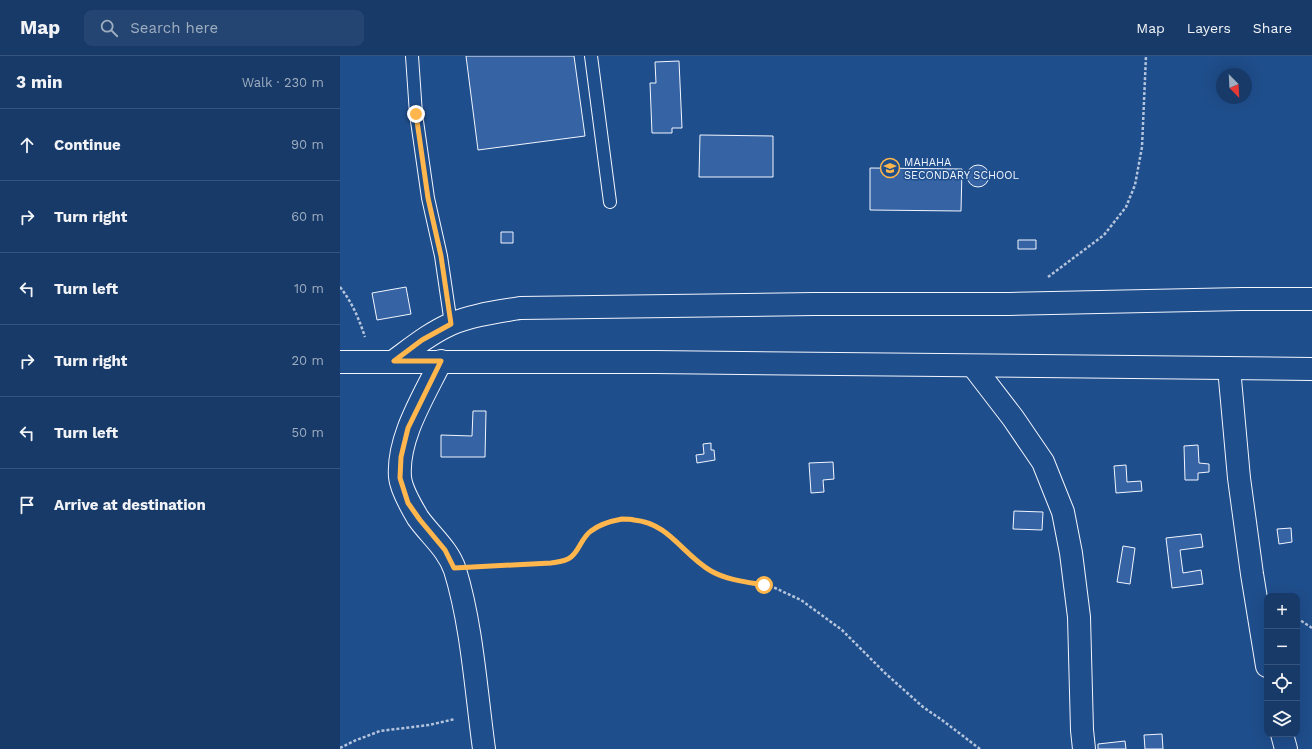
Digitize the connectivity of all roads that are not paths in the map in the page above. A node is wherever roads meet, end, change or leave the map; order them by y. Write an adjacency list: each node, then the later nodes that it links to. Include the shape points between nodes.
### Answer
1 (412, 56): 5 (lane, via 416,114 428,198 441,256)
2 (591, 56): 3 (lane)
3 (610, 202)
4 (1312, 299): 5 (street, via 520,308 483,314)
5 (451, 324): 8 (street)
6 (441, 361): 8 (street); 9 (street); 14 (street, via 408,428 401,457 400,478 408,503 445,550 454,568 470,641)
7 (340, 362): 8 (street)
8 (384, 362)
9 (973, 366): 10 (street); 15 (street, via 1043,462 1063,512 1079,617)
10 (1229, 368): 11 (street); 12 (street, via 1239,478)
11 (1312, 369)
12 (1267, 665)
13 (1283, 737): 16 (street)
14 (484, 749)
15 (1084, 749)
16 (1286, 749)

